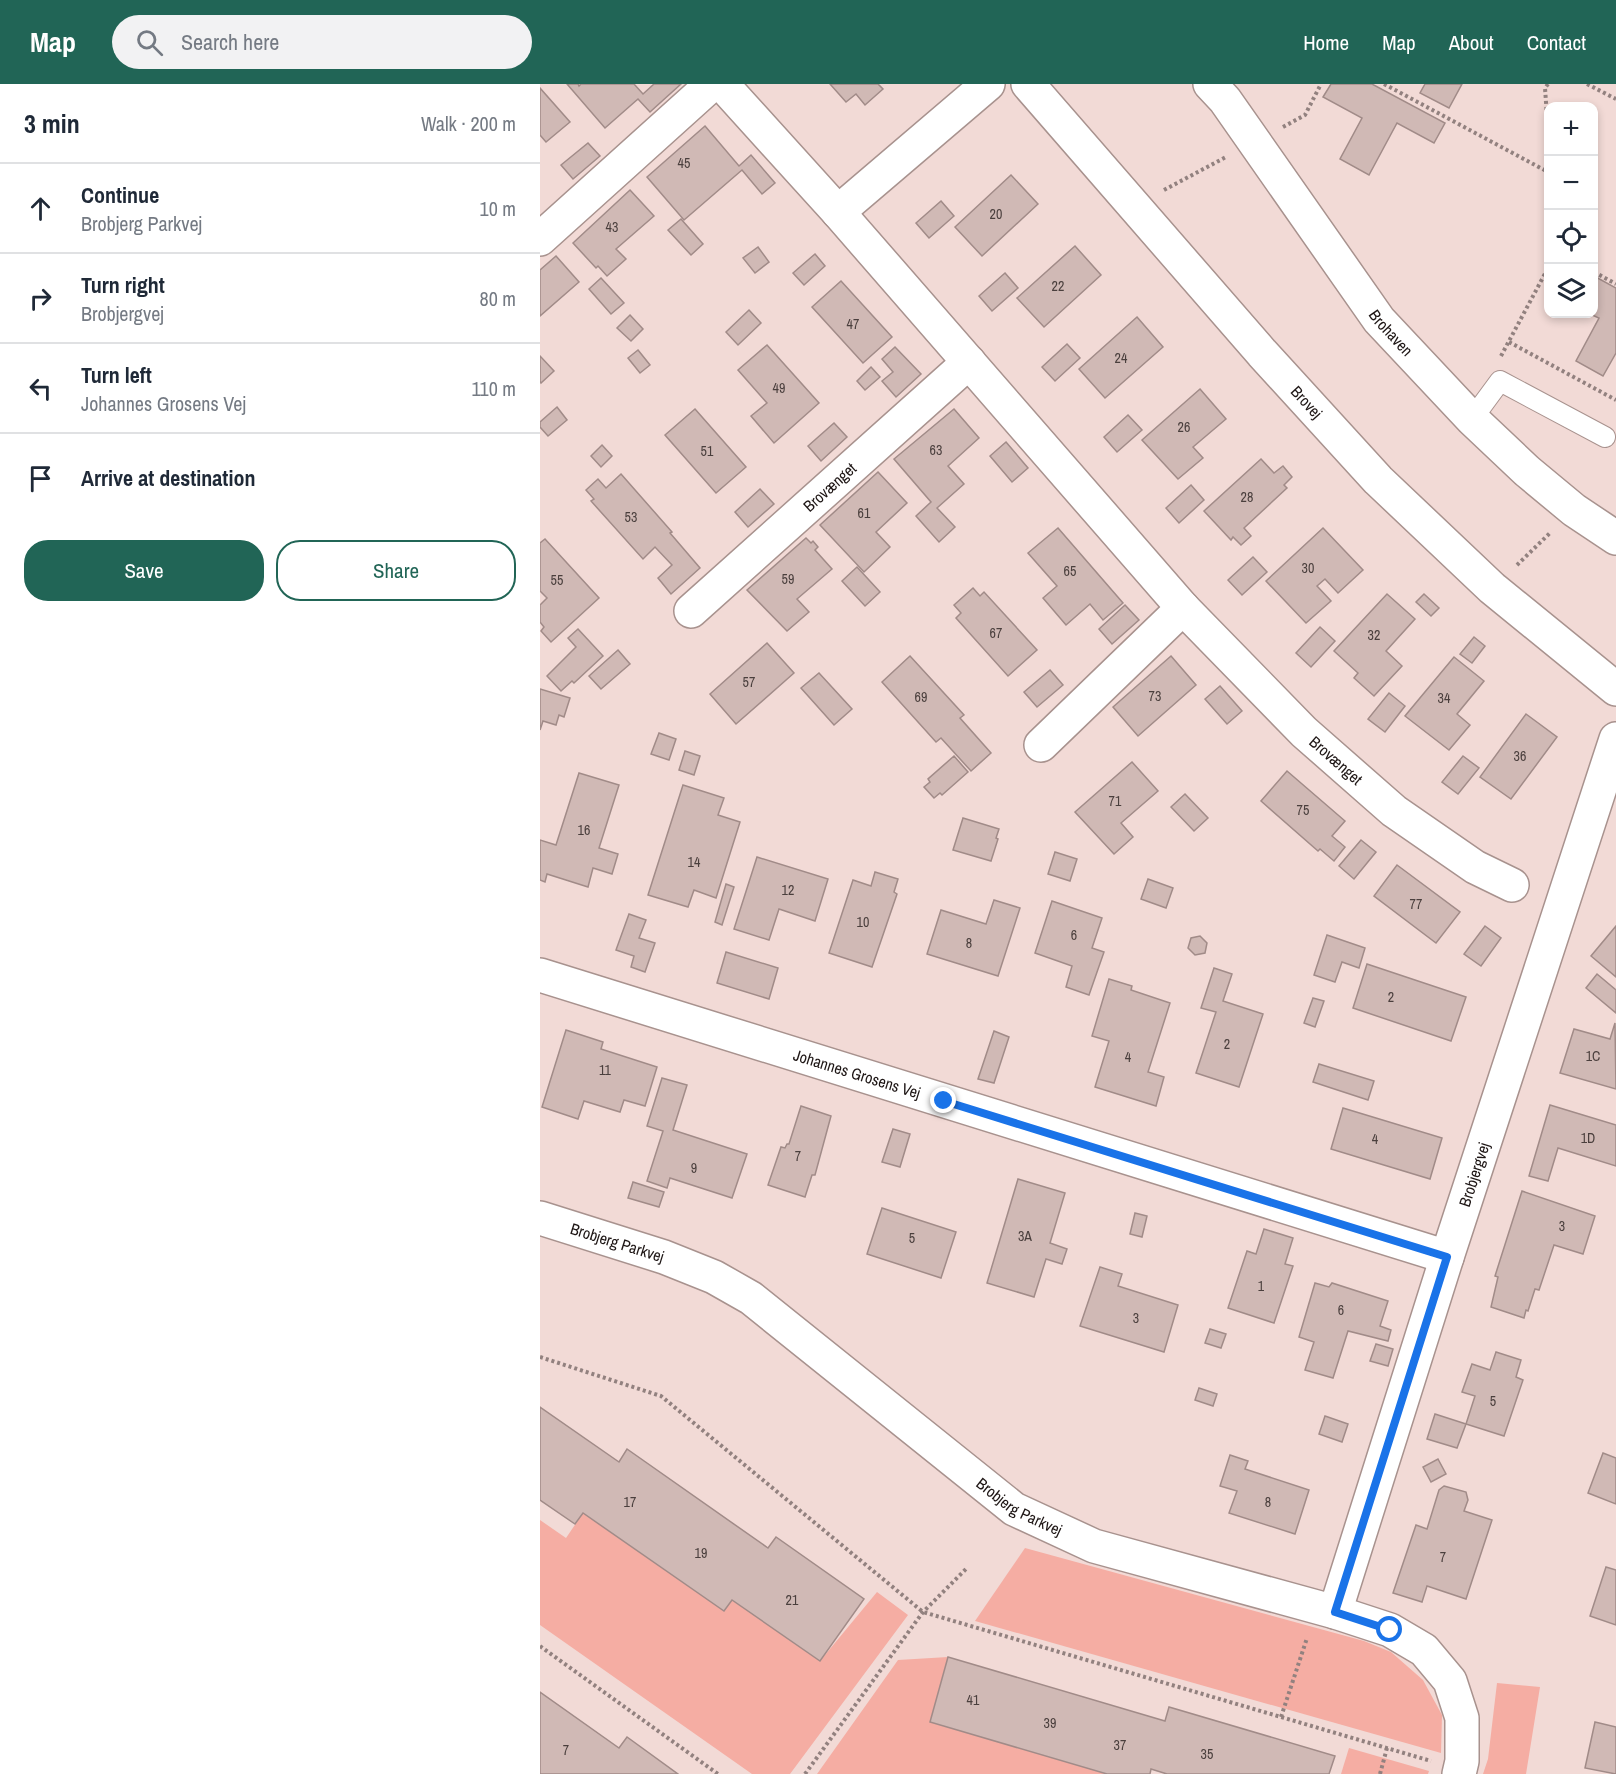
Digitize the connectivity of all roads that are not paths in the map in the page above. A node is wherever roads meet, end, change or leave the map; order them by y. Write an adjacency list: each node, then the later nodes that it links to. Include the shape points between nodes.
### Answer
1 (712, 84): 7 (street)
2 (722, 84): 6 (street, Brovænget)
3 (988, 84): 6 (street)
4 (1028, 84): 14 (street, Brovej, via 1378,480 1492,588)
5 (1210, 84): 9 (street, Brohaven, via 1379,320)
6 (838, 212): 8 (street, Brovænget)
7 (540, 238)
8 (969, 362): 12 (street, Brovænget); 13 (street, Brovænget)
9 (1472, 419): 10 (lane, via 1500,381); 11 (street, Brohaven, via 1574,510)
10 (1605, 437)
11 (1616, 538)
12 (1183, 608): 16 (street); 17 (street, Brovænget, via 1304,732 1394,812 1475,867)
13 (691, 611)
14 (1616, 689)
15 (1616, 739): 20 (street, Brobjergvej)
16 (1041, 745)
17 (1512, 885)
18 (540, 975): 20 (street, Johannes Grosens Vej)
19 (540, 1218): 21 (street, Brobjerg Parkvej, via 664,1257 752,1298 1014,1509 1094,1546)
20 (1447, 1257): 21 (street, Brobjergvej)
21 (1326, 1610): 22 (street, Brobjerg Parkvej, via 1390,1630 1424,1650 1450,1681 1462,1718)
22 (1459, 1772)

